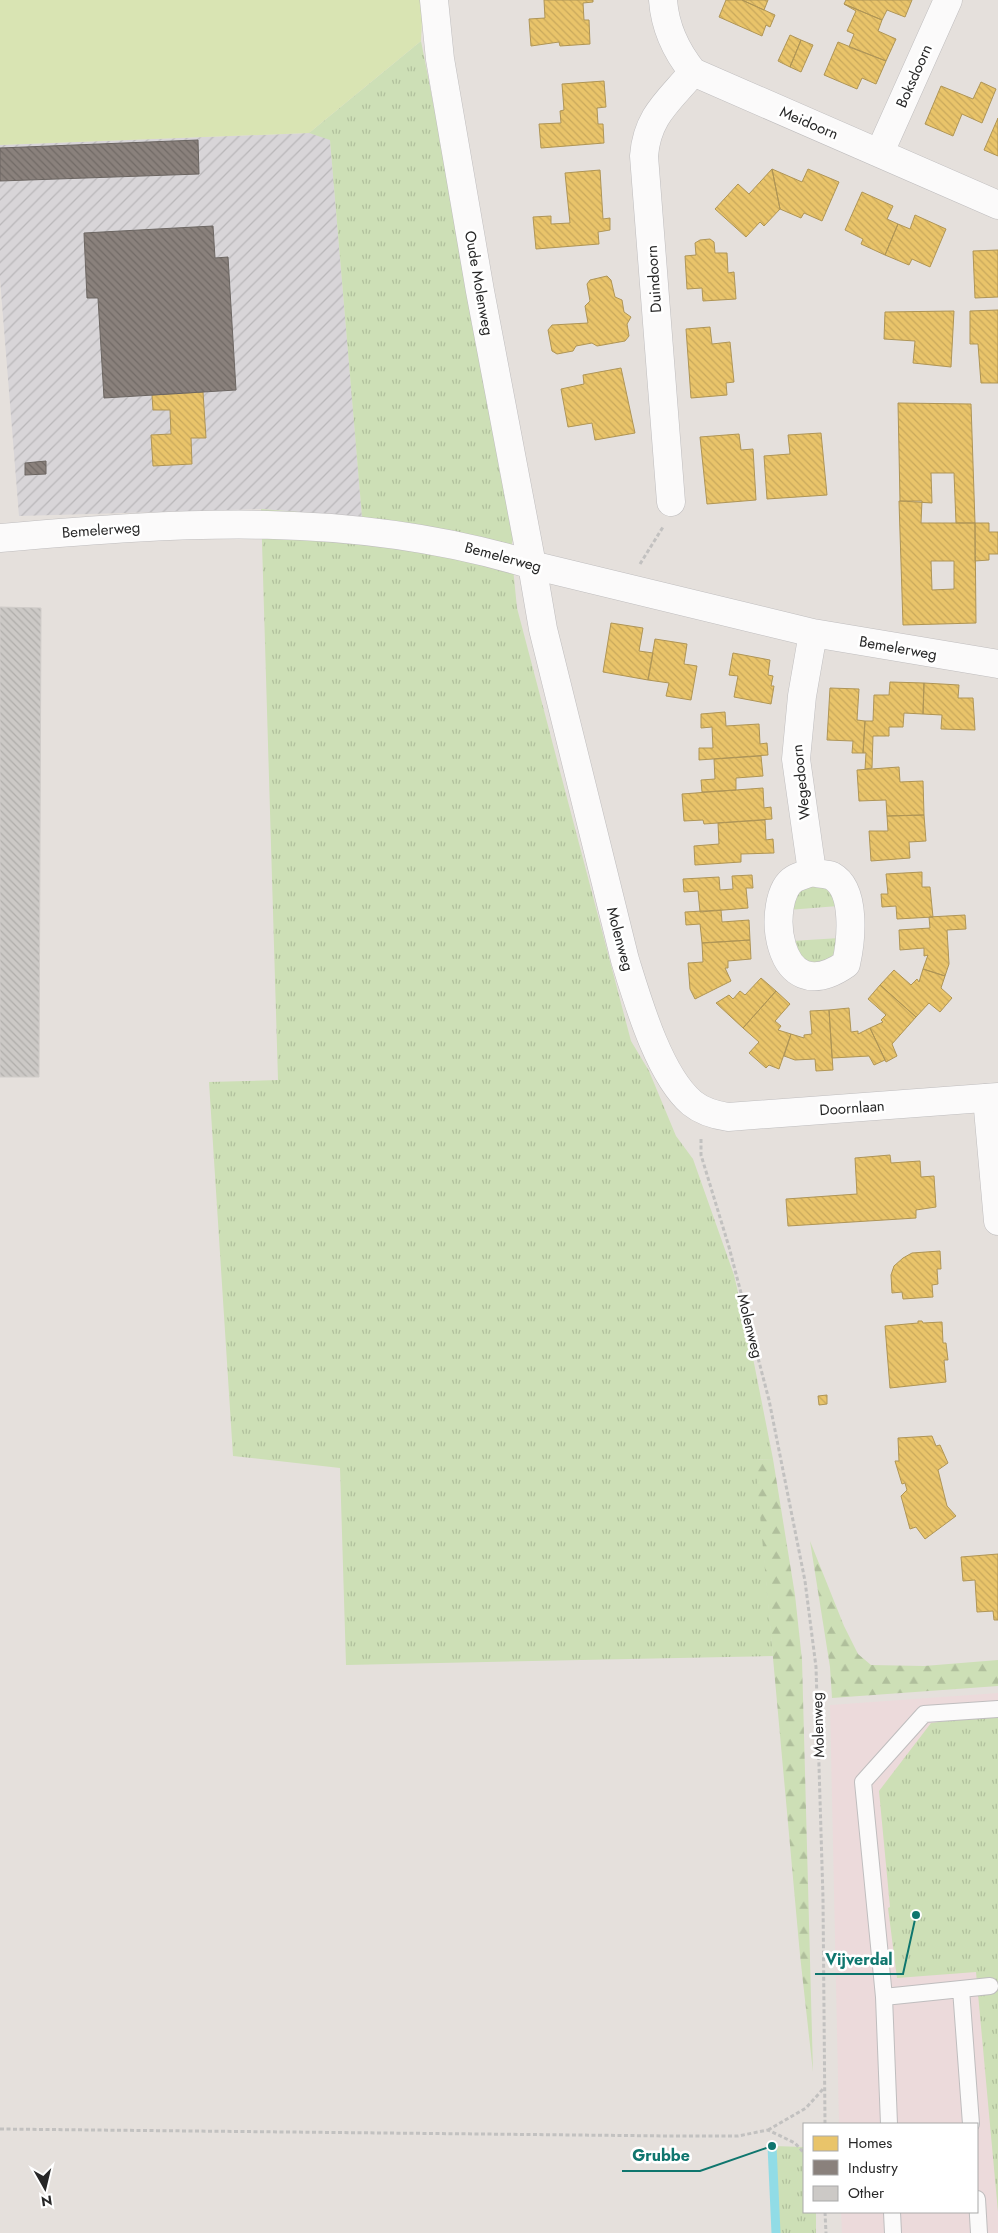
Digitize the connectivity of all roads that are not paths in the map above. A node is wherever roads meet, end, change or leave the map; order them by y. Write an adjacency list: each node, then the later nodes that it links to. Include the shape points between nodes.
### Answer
1 (434, 0): 9 (street, Oude Molenweg, via 440,59 478,282)
2 (663, 0): 4 (street, via 666,24)
3 (948, 0): 5 (street, Boksdoorn)
4 (693, 72): 5 (street, Meidoorn, via 710,82); 7 (street, Duindoorn, via 654,117 648,130 644,156)
5 (880, 152): 6 (street, Meidoorn)
6 (998, 205)
7 (671, 502)
8 (0, 538): 9 (street, Bemelerweg, via 184,525 288,524 393,533 489,552)
9 (532, 565): 10 (street, Bemelerweg); 14 (street, Molenweg, via 543,628 633,986 673,1082 693,1104)
10 (813, 633): 11 (street, Bemelerweg); 12 (street, Wegedoorn, via 798,720 796,759)
11 (998, 664)
12 (812, 872)
13 (993, 1098): 14 (street, Doornlaan, via 728,1117); 15 (street)
14 (706, 1112)
15 (998, 1220)
16 (998, 1709): 19 (lane, via 924,1714 863,1782)
17 (990, 1986): 18 (lane)
18 (961, 1989): 19 (lane); 21 (lane)
19 (884, 1997): 20 (lane)
20 (889, 2123)
21 (971, 2123)
22 (892, 2213): 24 (lane)
23 (978, 2213): 25 (lane)
24 (893, 2233)
25 (979, 2233)

